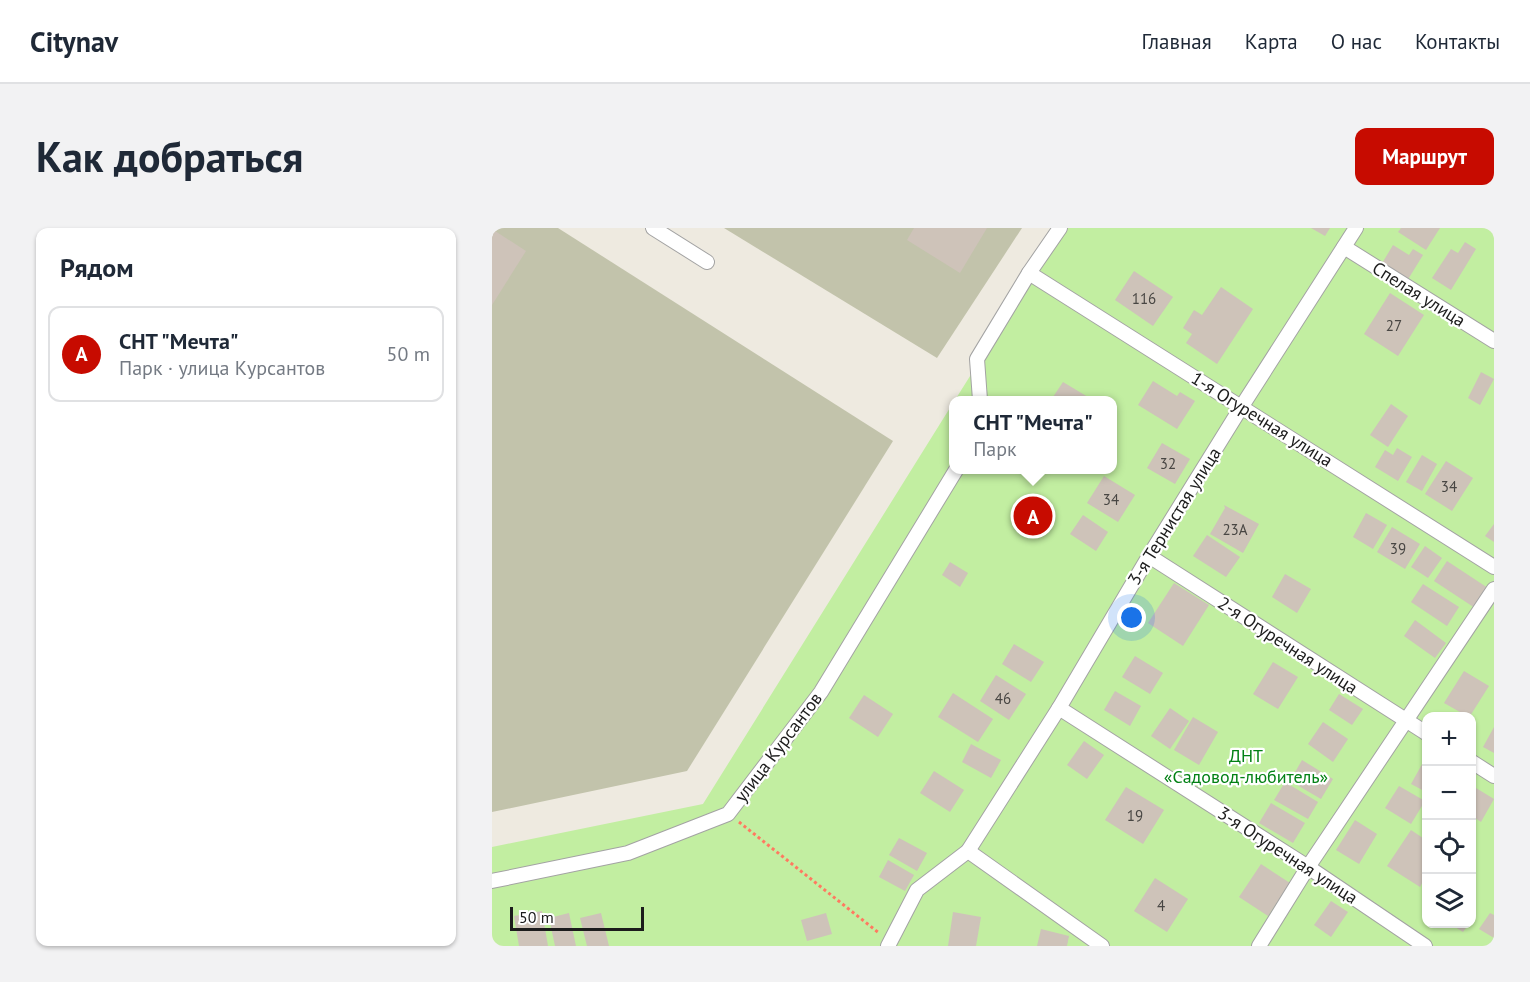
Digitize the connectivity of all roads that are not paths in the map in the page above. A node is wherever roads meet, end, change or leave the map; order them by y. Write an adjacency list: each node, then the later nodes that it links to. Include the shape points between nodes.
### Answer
1 (653, 228): 5 (street)
2 (1060, 228): 6 (street)
3 (1356, 228): 4 (street, 3-я Тернистая улица)
4 (1344, 247): 7 (street, Спелая улица); 9 (street, 3-я Тернистая улица)
5 (707, 262)
6 (1029, 273): 8 (street, via 977,359); 9 (street, 1-я Огуречная улица)
7 (1494, 341)
8 (980, 396)
9 (1242, 406): 11 (street, 3-я Тернистая улица); 12 (street, 1-я Огуречная улица)
10 (954, 474): 21 (street, улица Курсантов, via 821,692 728,814 627,853)
11 (1149, 556): 14 (street, 3-я Тернистая улица); 15 (street, 2-я Огуречная улица)
12 (1494, 567)
13 (1494, 590): 15 (street)
14 (1059, 708): 19 (street, 3-я Тернистая улица); 20 (street, 3-я Огуречная улица)
15 (1407, 721): 16 (street, 2-я Огуречная улица); 20 (street)
16 (1422, 730)
17 (1476, 765): 18 (street)
18 (1494, 776)
19 (968, 851): 22 (street, 3-я Тернистая улица, via 917,890); 23 (street)
20 (1308, 867): 24 (street); 25 (street, 3-я Огуречная улица)
21 (492, 881)
22 (889, 944)
23 (1100, 946)
24 (1259, 946)
25 (1425, 946)

